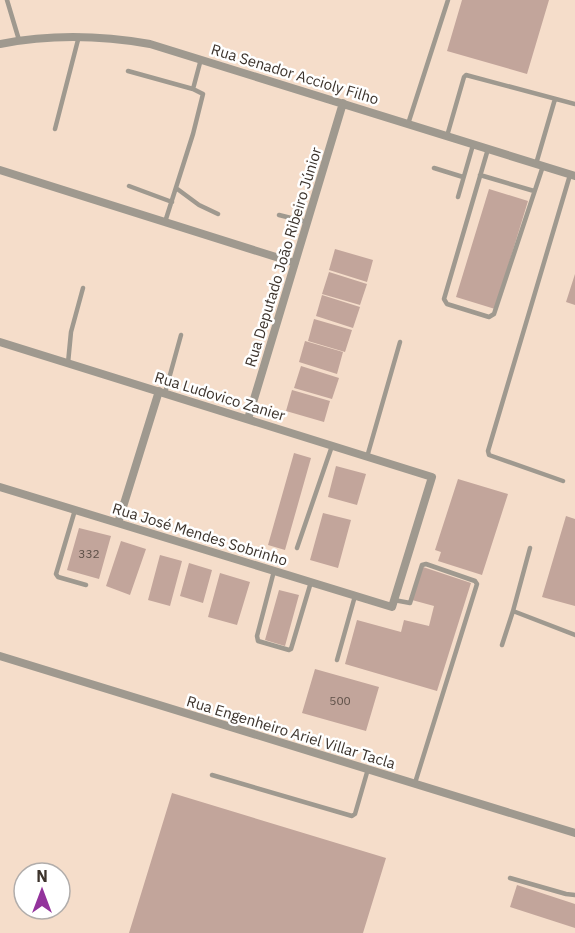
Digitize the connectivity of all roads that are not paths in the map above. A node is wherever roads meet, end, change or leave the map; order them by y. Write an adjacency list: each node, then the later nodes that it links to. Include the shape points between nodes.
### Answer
1 (7, 0): 4 (lane)
2 (448, 0): 12 (lane)
3 (79, 36): 4 (street, Rua Senador Accioly Filho); 6 (street, Rua Senador Accioly Filho, via 150,44); 13 (lane)
4 (19, 40): 5 (street, Rua Senador Accioly Filho)
5 (0, 44)
6 (201, 59): 8 (lane); 10 (street, Rua Senador Accioly Filho)
7 (128, 71): 8 (lane)
8 (193, 89): 24 (lane, via 203,94)
9 (555, 99): 11 (lane); 14 (lane, via 465,76); 17 (lane)
10 (343, 104): 12 (street, Rua Senador Accioly Filho); 31 (street, Rua Deputado João Ribeiro Júnior)
11 (575, 104)
12 (408, 124): 14 (street, Rua Senador Accioly Filho)
13 (55, 129)
14 (447, 136): 15 (street, Rua Senador Accioly Filho)
15 (473, 144): 16 (street, Rua Senador Accioly Filho); 22 (lane)
16 (488, 149): 17 (street, Rua Senador Accioly Filho); 20 (lane)
17 (539, 165): 21 (street, Rua Senador Accioly Filho); 25 (lane)
18 (434, 168): 22 (lane)
19 (0, 171): 30 (street)
20 (480, 175): 25 (lane); 25 (lane, via 444,299 447,304 489,317 494,314)
21 (573, 176): 42 (lane, via 488,451 489,455)
22 (464, 177): 26 (lane)
23 (129, 186): 27 (lane)
24 (176, 188): 27 (lane); 28 (lane)
25 (534, 191)
26 (458, 197)
27 (172, 202): 30 (lane)
28 (218, 214)
29 (279, 215): 31 (lane)
30 (165, 222): 32 (street)
31 (308, 222): 32 (street, Rua Deputado João Ribeiro Júnior)
32 (295, 263): 39 (street, Rua Deputado João Ribeiro Júnior)
33 (83, 288): 37 (lane, via 71,332)
34 (181, 335): 38 (lane)
35 (0, 342): 37 (street, Rua Ludovico Zanier)
36 (400, 342): 41 (lane)
37 (68, 363): 38 (street, Rua Ludovico Zanier)
38 (162, 392): 39 (street, Rua Ludovico Zanier); 45 (street)
39 (248, 419): 40 (street, Rua Ludovico Zanier)
40 (332, 446): 41 (street, Rua Ludovico Zanier); 46 (lane)
41 (368, 457): 52 (street, Rua Ludovico Zanier, via 432,477)
42 (562, 481)
43 (0, 487): 44 (street, Rua José Mendes Sobrinho)
44 (75, 510): 45 (street, Rua José Mendes Sobrinho); 50 (lane, via 56,574)
45 (118, 523): 48 (street, Rua José Mendes Sobrinho)
46 (297, 548)
47 (530, 548): 53 (lane)
48 (274, 571): 49 (street, Rua José Mendes Sobrinho); 49 (lane, via 258,641 291,649)
49 (311, 582): 51 (street, Rua José Mendes Sobrinho)
50 (86, 585)
51 (356, 596): 52 (street, Rua José Mendes Sobrinho); 57 (lane)
52 (393, 604): 60 (lane, via 410,603 426,564 477,584)
53 (513, 611): 54 (lane); 55 (lane)
54 (575, 635)
55 (502, 645)
56 (0, 656): 58 (street, Rua Engenheiro Ariel Villar Tacla)
57 (337, 660)
58 (368, 769): 59 (lane, via 352,816); 60 (street, Rua Engenheiro Ariel Villar Tacla)
59 (212, 775)
60 (415, 784): 61 (street, Rua Engenheiro Ariel Villar Tacla)
61 (575, 833)
62 (510, 878): 63 (lane)
63 (575, 895)

